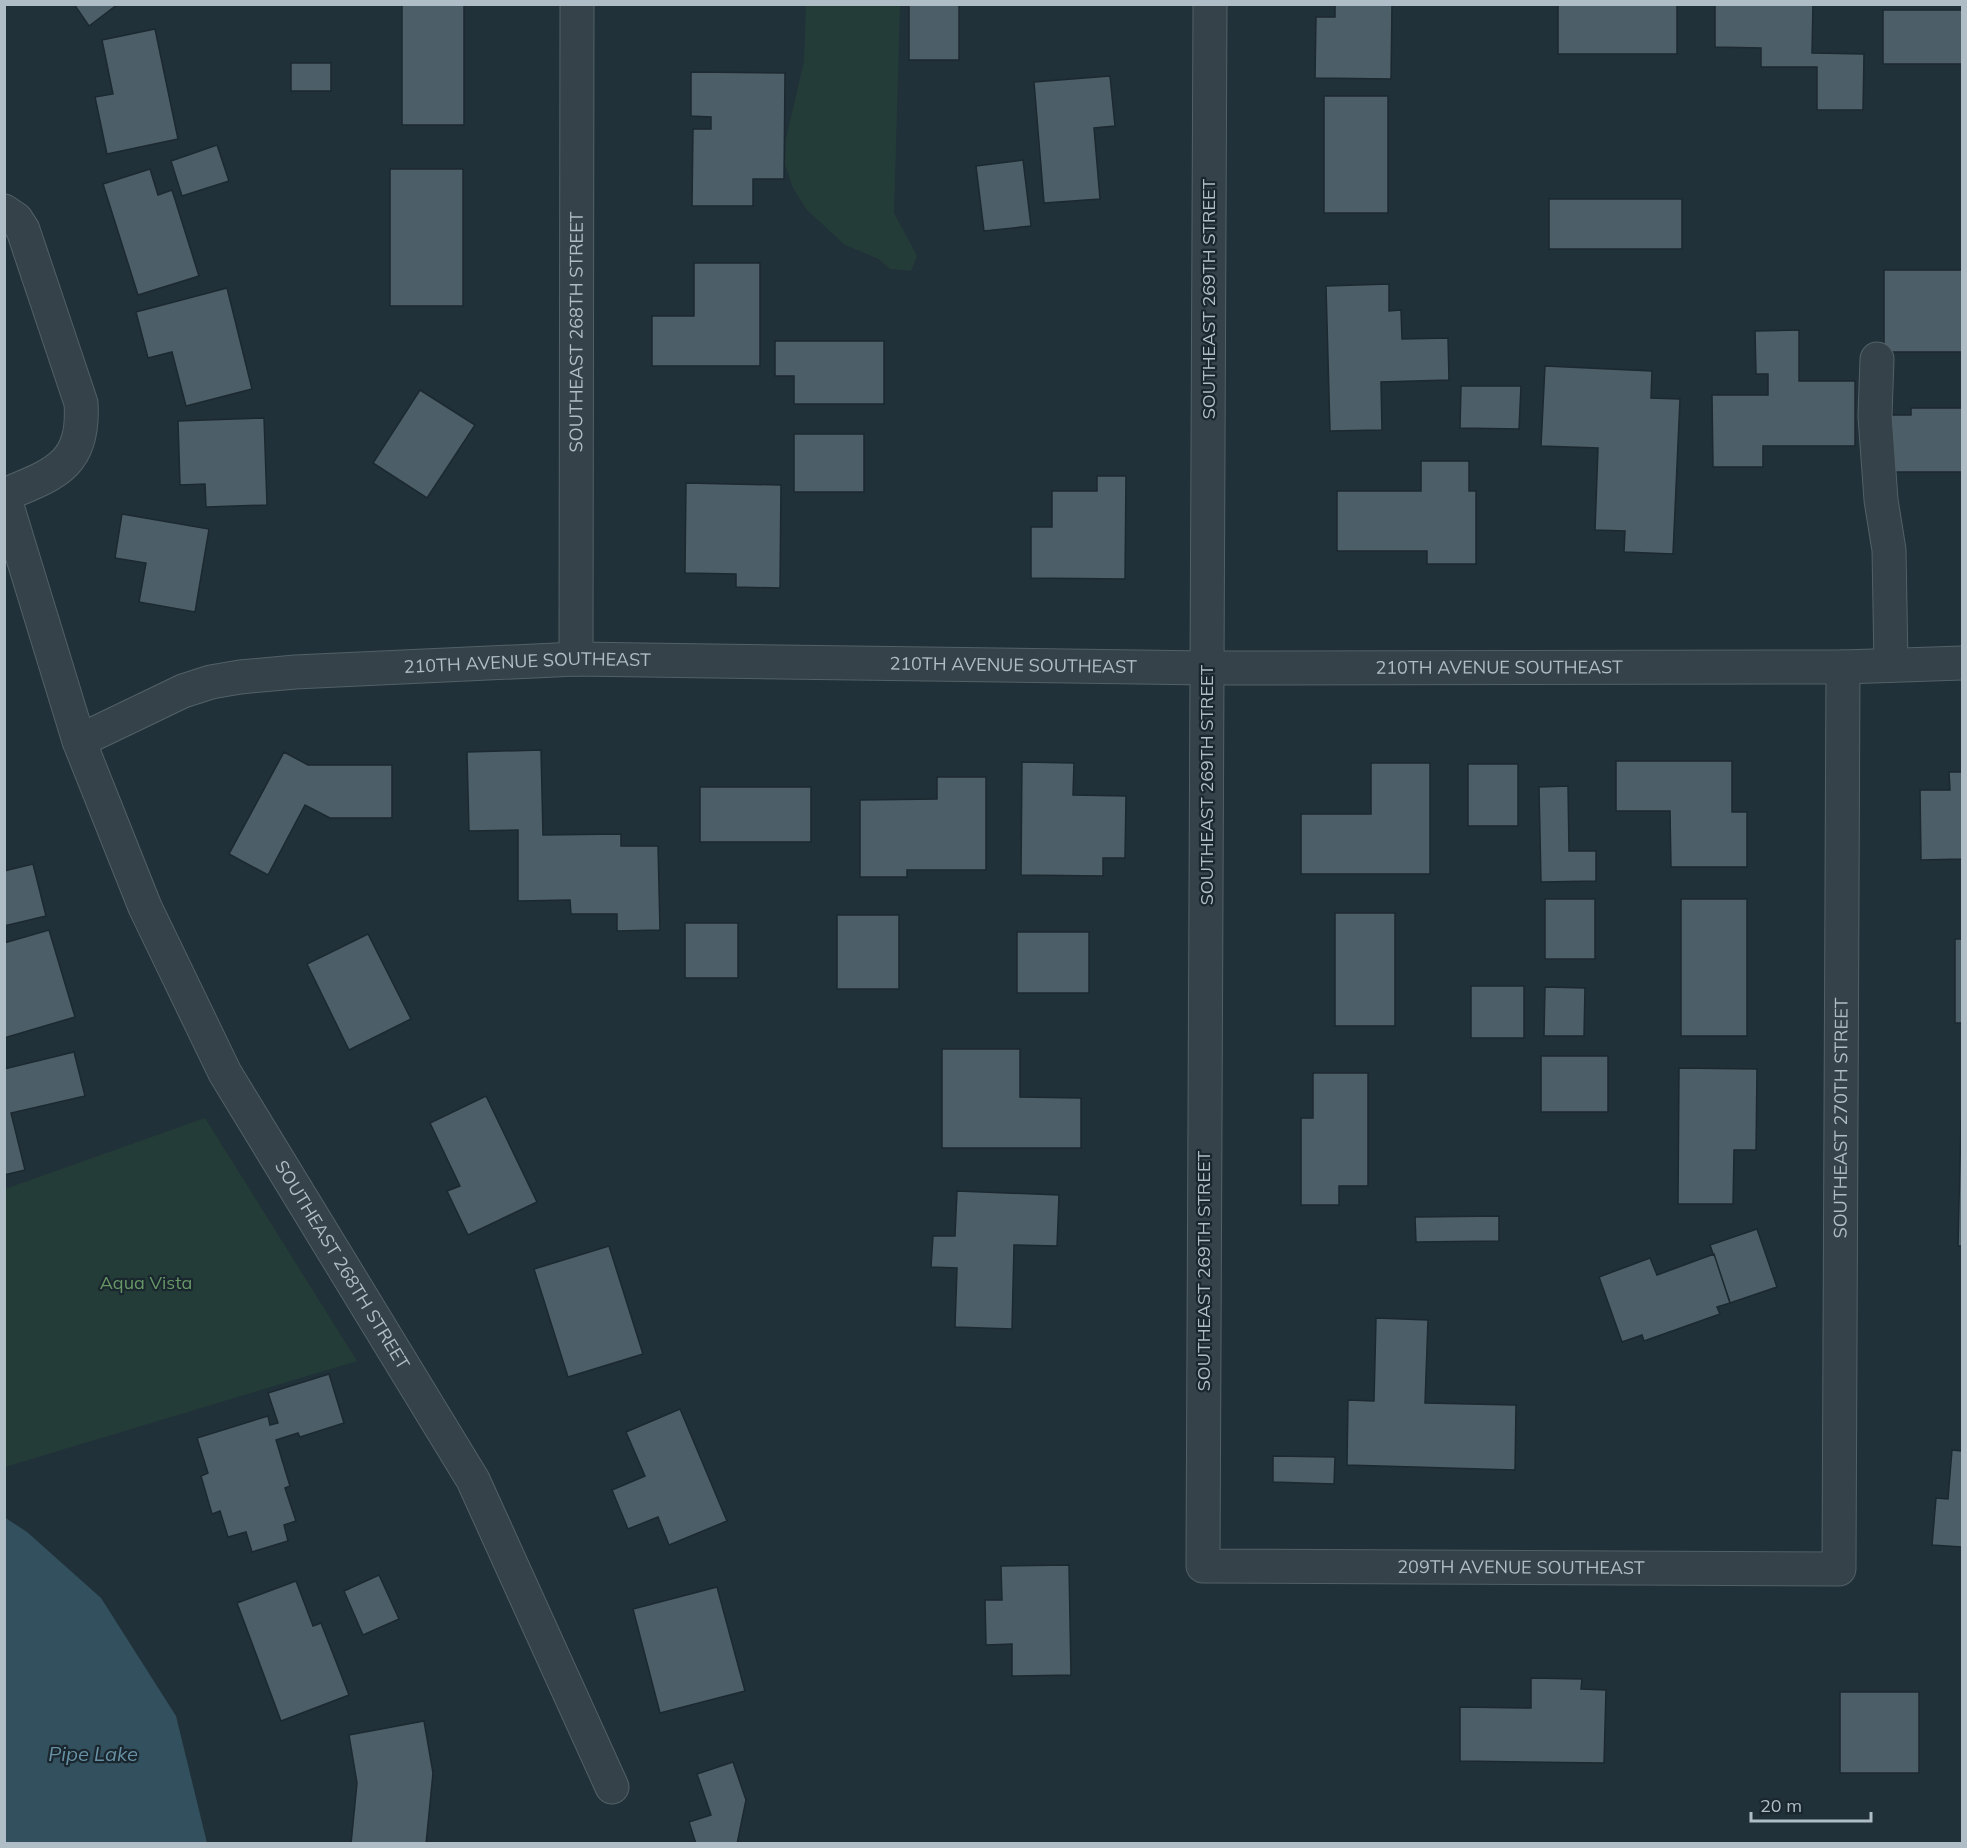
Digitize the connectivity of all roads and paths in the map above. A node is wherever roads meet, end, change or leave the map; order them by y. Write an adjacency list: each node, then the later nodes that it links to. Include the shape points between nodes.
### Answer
1 (577, 4): 6 (street, SOUTHEAST 268TH STREET)
2 (1210, 4): 10 (street, SOUTHEAST 269TH STREET)
3 (4, 211): 5 (street, via 23,230 81,403 82,423 69,460 43,479)
4 (1877, 359): 8 (street, via 1875,416 1889,550)
5 (4, 496): 11 (street, SOUTHEAST 268TH STREET)
6 (576, 658): 10 (street, 210TH AVENUE SOUTHEAST); 11 (street, 210TH AVENUE SOUTHEAST, via 240,677 183,691)
7 (1962, 663): 8 (street, 210TH AVENUE SOUTHEAST)
8 (1891, 665): 9 (street, 210TH AVENUE SOUTHEAST)
9 (1843, 667): 10 (street, 210TH AVENUE SOUTHEAST); 13 (street, SOUTHEAST 270TH STREET)
10 (1207, 668): 12 (street, SOUTHEAST 269TH STREET)
11 (79, 741): 14 (street, SOUTHEAST 268TH STREET, via 145,907 225,1073 473,1480)
12 (1203, 1566): 13 (street, 209TH AVENUE SOUTHEAST)
13 (1839, 1569)
14 (612, 1787)

